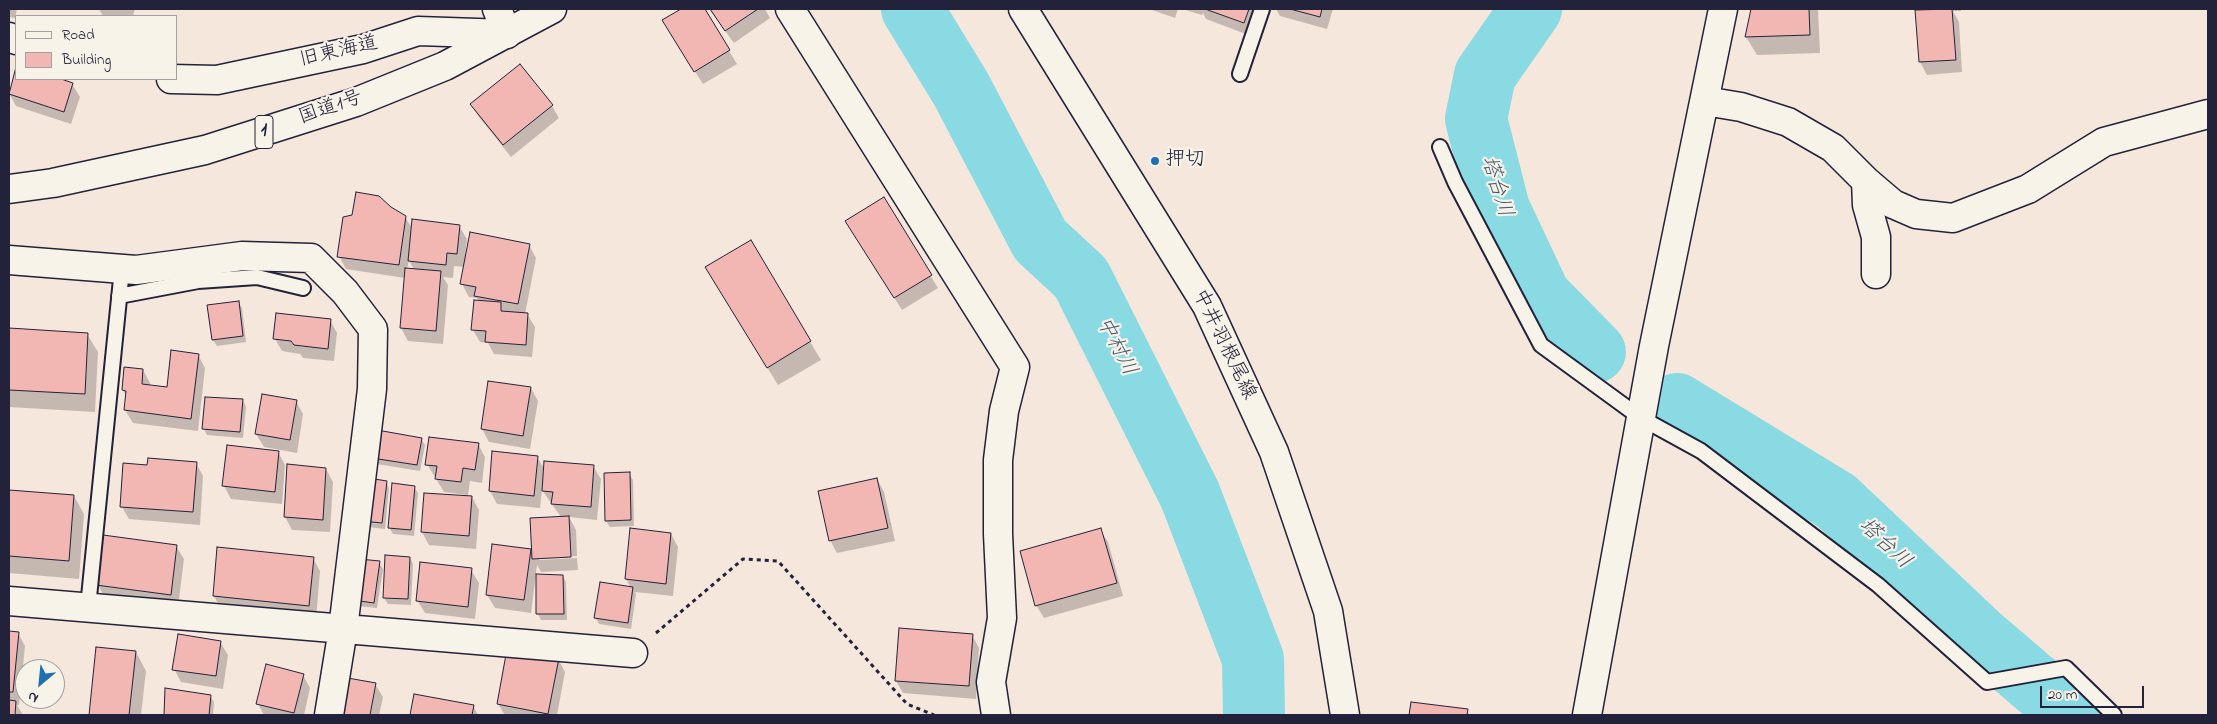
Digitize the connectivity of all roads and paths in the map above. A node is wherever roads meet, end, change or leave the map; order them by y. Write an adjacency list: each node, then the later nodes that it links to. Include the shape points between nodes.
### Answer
1 (497, 9): 7 (main road)
2 (552, 9): 7 (main road, 国道1号 / 1)
3 (790, 9): 27 (main road, via 1015,367 1004,411 998,460 1002,618 991,682)
4 (1023, 9): 28 (main road, 中井羽根尾線, via 1208,306 1274,452 1328,611)
5 (1262, 9): 8 (lane)
6 (1723, 9): 10 (main road)
7 (507, 34): 9 (main road, 旧東海道, via 418,31 363,49 217,80); 14 (main road, 国道1号 / 1, via 445,66 356,102 206,150 54,183)
8 (1240, 74)
9 (178, 79)
10 (1705, 101): 13 (main road, via 1741,107 1788,122 1833,148); 20 (main road)
11 (2208, 114): 13 (main road, via 2104,142 2028,189 1953,218 1916,214 1893,204)
12 (1440, 147): 20 (lane, via 1455,182 1541,345)
13 (1866, 182): 17 (main road, via 1866,205 1876,237)
14 (9, 189)
15 (9, 260): 16 (main road)
16 (122, 269): 19 (lane); 23 (main road, via 136,270 242,256 311,258 344,292 373,330 372,389)
17 (1876, 274)
18 (303, 288): 19 (lane, via 257,277 198,281)
19 (120, 296): 22 (lane)
20 (1641, 418): 29 (main road); 30 (lane, via 1701,451 1878,585 1987,682 2066,668)
21 (9, 601): 22 (main road)
22 (88, 607): 23 (main road)
23 (343, 628): 24 (main road); 25 (main road)
24 (633, 653): 26 (path, via 743,559 778,562 907,704)
25 (329, 715)
26 (934, 715)
27 (996, 715)
28 (1345, 715)
29 (1587, 715)
30 (2114, 715)

